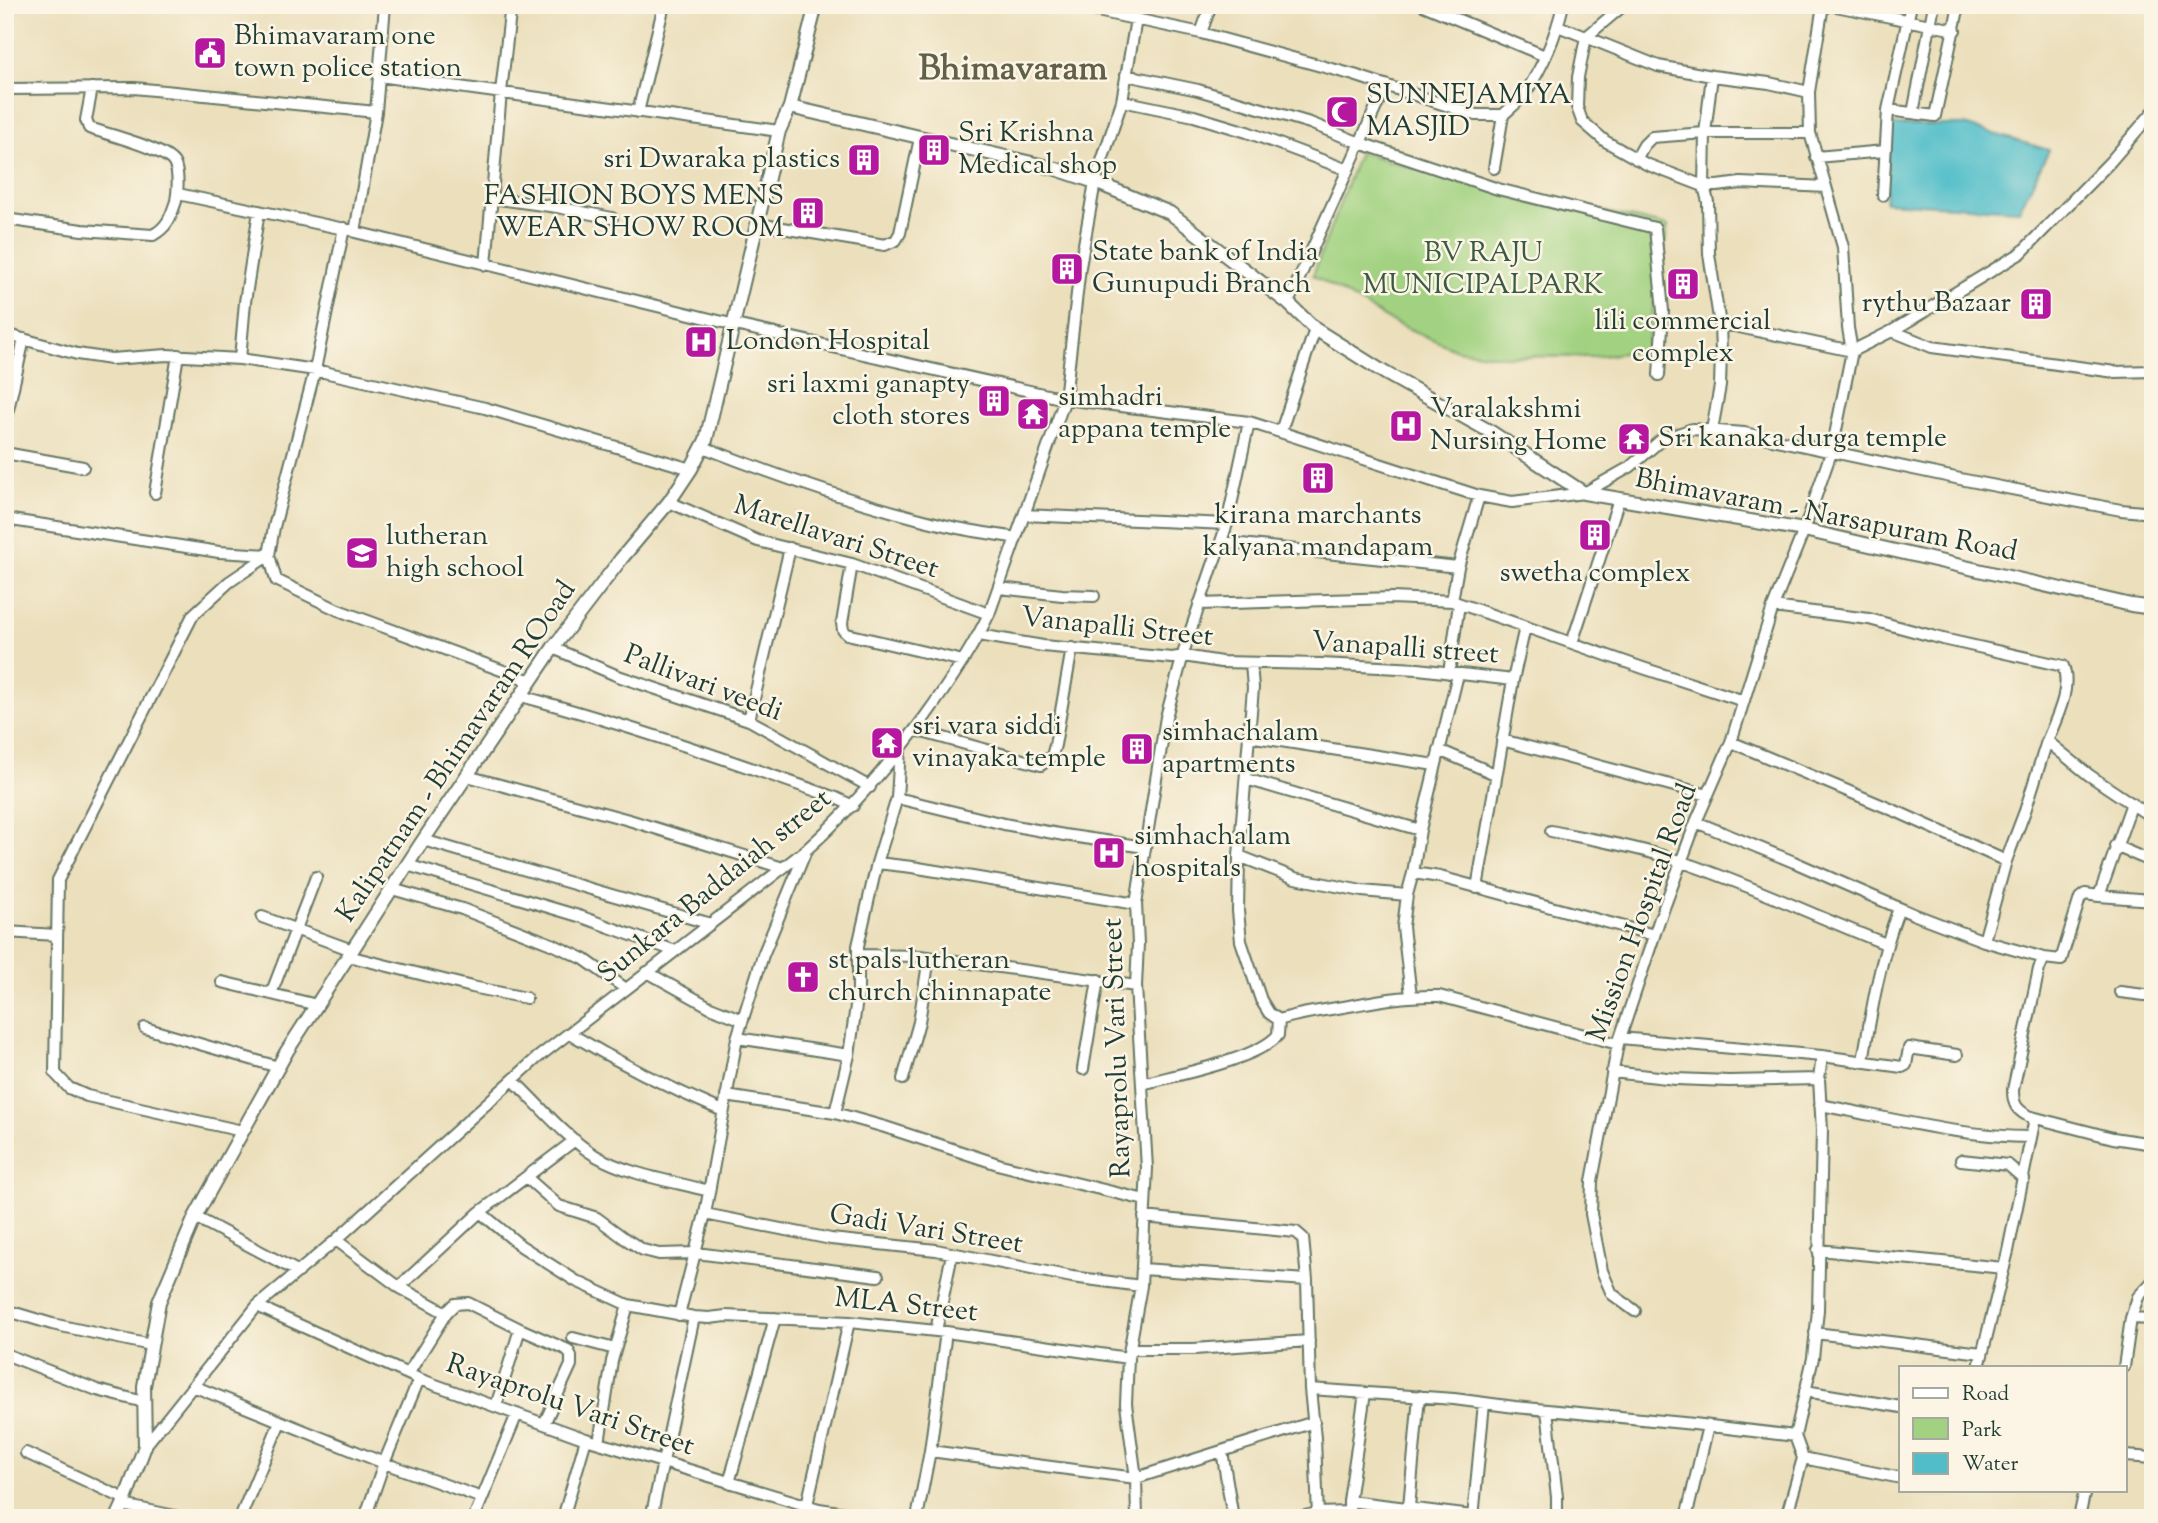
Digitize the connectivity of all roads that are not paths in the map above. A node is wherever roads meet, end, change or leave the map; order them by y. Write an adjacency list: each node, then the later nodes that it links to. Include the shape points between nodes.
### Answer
1 (386, 5): 25 (street)
2 (511, 5): 30 (street)
3 (664, 5): 35 (street)
4 (816, 5): 33 (main road, Kalipatnam - Bhimavaram ROoad)
5 (1069, 5): 15 (street)
6 (1211, 5): 21 (street)
7 (1423, 5): 23 (street)
8 (1563, 5): 19 (street)
9 (1624, 5): 22 (street)
10 (1823, 5): 31 (street)
11 (1831, 5): 17 (street)
12 (1911, 5): 17 (street)
13 (1934, 5): 18 (street)
14 (1959, 5): 20 (street)
15 (1119, 10): 16 (street)
16 (1136, 19): 21 (street); 24 (street, Sunkara Baddaiah street)
17 (1908, 20): 18 (street); 34 (street)
18 (1930, 25): 20 (street); 38 (street)
19 (1558, 26): 22 (street); 23 (street)
20 (1955, 30): 38 (street, via 1935,116)
21 (1201, 33): 27 (street)
22 (1586, 37): 26 (street, via 1658,66); 47 (street, via 1578,77 1577,107 1582,121)
23 (1545, 56): 39 (street, via 1526,93)
24 (1126, 75): 32 (street, Sunkara Baddaiah street); 44 (street, via 1198,90)
25 (379, 76): 30 (street); 36 (street)
26 (1712, 76): 31 (street); 41 (street)
27 (1386, 85): 39 (street, via 1476,115); 44 (street)
28 (92, 88): 29 (street); 36 (street, via 134,88); 53 (street, via 86,120 89,128 164,153 174,163)
29 (5, 89)
30 (501, 92): 35 (street); 55 (street)
31 (1809, 92): 42 (street)
32 (1122, 101): 49 (street, via 1194,116); 50 (street, Sunkara Baddaiah street)
33 (790, 107): 40 (main road, Kalipatnam - Bhimavaram ROoad); 43 (main road, Bhimavaram - Narsapuram Road)
34 (1888, 110): 38 (street); 45 (street)
35 (638, 111): 40 (street)
36 (376, 112): 60 (street)
37 (2153, 112): 66 (street, via 2021,253)
38 (1913, 113)
39 (1503, 115): 48 (street)
40 (779, 131): 59 (main road, Kalipatnam - Bhimavaram ROoad)
41 (1705, 133): 42 (street); 47 (street, via 1652,137); 51 (street)
42 (1810, 133): 46 (street)
43 (920, 138): 50 (main road, Bhimavaram - Narsapuram Road); 59 (street, via 895,240 885,245)
44 (1360, 143): 49 (street); 74 (street, via 1499,189 1655,228 1663,312)
45 (1885, 151): 46 (street); 54 (street)
46 (1816, 157): 52 (street)
47 (1636, 159): 51 (street)
48 (1494, 168)
49 (1348, 170): 62 (street)
50 (1095, 182): 62 (main road, Bhimavaram - Narsapuram Road, via 1170,213); 75 (street, Sunkara Baddaiah street)
51 (1704, 186): 52 (street); 64 (street)
52 (1826, 187): 69 (street, via 1843,247)
53 (178, 194): 56 (street); 58 (street, via 171,219 153,235)
54 (1882, 195)
55 (492, 198): 57 (street); 61 (street)
56 (259, 211): 60 (street); 71 (street)
57 (612, 218)
58 (5, 219)
59 (758, 224): 63 (main road, Kalipatnam - Bhimavaram ROoad)
60 (350, 230): 61 (street); 72 (street)
61 (486, 265): 63 (street)
62 (1288, 303): 65 (main road, Bhimavaram - Narsapuram Road)
63 (735, 325): 75 (street); 80 (main road, Kalipatnam - Bhimavaram ROoad)
64 (1720, 325): 69 (street); 78 (street, via 1720,386)
65 (1315, 329): 79 (street); 86 (main road, Bhimavaram - Narsapuram Road, via 1491,432)
66 (1892, 331): 69 (street); 73 (street, via 1932,347 2115,372)
67 (5, 334): 68 (street)
68 (24, 339): 70 (street, via 111,359); 77 (street)
69 (1852, 351): 81 (street, Mission Hospital Road)
70 (178, 355): 71 (street); 85 (street)
71 (240, 359): 72 (street)
72 (315, 370): 84 (street, via 485,408); 98 (street)
73 (2153, 371)
74 (1659, 375)
75 (1065, 399): 76 (street); 91 (street, Sunkara Baddaiah street)
76 (1249, 422): 79 (street); 93 (street, Rayaprolu Vari Street)
77 (5, 423)
78 (1712, 430): 81 (street); 86 (street, via 1692,429 1661,440 1630,467)
79 (1281, 431): 87 (street)
80 (703, 447): 84 (main road, Kalipatnam - Bhimavaram ROoad); 95 (street, via 860,501 949,526)
81 (1832, 450): 90 (street, via 1965,480); 94 (street, Mission Hospital Road)
82 (5, 453): 83 (street)
83 (83, 467)
84 (691, 470): 89 (main road, Kalipatnam - Bhimavaram ROoad)
85 (155, 493)
86 (1584, 493): 87 (street, via 1512,502); 88 (main road, Bhimavaram - Narsapuram Road)
87 (1479, 496): 100 (street)
88 (1619, 499): 94 (main road, Bhimavaram - Narsapuram Road); 110 (street)
89 (669, 502): 97 (street, Marellavari Street, via 758,541); 111 (main road, Kalipatnam - Bhimavaram ROoad)
90 (2153, 513)
91 (1024, 515): 93 (street); 95 (street, Sunkara Baddaiah street)
92 (5, 519): 98 (street, via 219,552)
93 (1227, 524): 96 (street, Rayaprolu Vari Street)
94 (1804, 530): 105 (street, Mission Hospital Road); 106 (main road, Bhimavaram - Narsapuram Road)
95 (1016, 538): 101 (street, Sunkara Baddaiah street)
96 (1222, 542): 100 (street); 104 (street, Rayaprolu Vari Street)
97 (790, 548): 99 (street, Marellavari Street); 121 (street)
98 (269, 555): 118 (street, via 276,580 338,610); 166 (street, via 229,582 193,615 58,880)
99 (852, 565): 107 (street, Marellavari Street); 114 (street, via 842,623 847,634)
100 (1458, 567): 103 (street)
101 (999, 588): 102 (street); 107 (street, Sunkara Baddaiah street)
102 (1094, 596)
103 (1455, 602): 104 (street, via 1393,598); 108 (street); 116 (street)
104 (1199, 604): 113 (street, Rayaprolu Vari Street)
105 (1773, 607): 120 (street, Mission Hospital Road); 125 (street, via 1869,619 2063,666 2063,696)
106 (2153, 608)
107 (989, 614): 109 (street, Sunkara Baddaiah street)
108 (1525, 627): 110 (street); 117 (street)
109 (979, 635): 112 (street, Vanapalli Street); 114 (street, Sunkara Baddaiah street)
110 (1572, 643): 120 (street)
111 (553, 648): 118 (main road, Kalipatnam - Bhimavaram ROoad); 121 (street, Pallivari veedi, via 618,676)
112 (1072, 648): 113 (street, Vanapalli Street); 122 (street, via 1055,745 1052,756 1041,765)
113 (1184, 656): 115 (street, Vanapalli Street); 144 (street, Rayaprolu Vari Street, via 1166,717)
114 (963, 661): 122 (street, Sunkara Baddaiah street)
115 (1251, 663): 116 (street, Vanapalli street); 123 (street)
116 (1453, 673): 117 (street, Vanapalli street); 128 (street)
117 (1513, 680): 124 (street, Vanapalli street)
118 (531, 681): 119 (main road, Kalipatnam - Bhimavaram ROoad)
119 (521, 696): 131 (main road, Kalipatnam - Bhimavaram ROoad); 137 (street, via 605,718)
120 (1744, 701): 126 (street, Mission Hospital Road)
121 (749, 720): 133 (street, Pallivari veedi)
122 (915, 730): 127 (street, Sunkara Baddaiah street)
123 (1248, 736): 129 (street); 132 (street)
124 (1502, 740): 130 (street, Vanapalli street); 134 (street)
125 (2048, 741): 136 (street); 147 (street)
126 (1731, 742): 134 (street, Mission Hospital Road); 147 (street)
127 (901, 748): 133 (street, Sunkara Baddaiah street); 135 (street)
128 (1439, 750): 129 (street); 130 (street)
129 (1435, 765): 140 (street)
130 (1495, 774): 156 (street, Vanapalli street)
131 (467, 776): 142 (main road, Kalipatnam - Bhimavaram ROoad); 152 (street)
132 (1246, 779): 140 (street); 146 (street)
133 (870, 787): 137 (street, Sunkara Baddaiah street)
134 (1708, 794): 139 (street, Mission Hospital Road)
135 (897, 798): 144 (street, via 1004,824); 150 (street)
136 (2132, 803): 138 (street); 143 (street)
137 (853, 806): 145 (street, Sunkara Baddaiah street)
138 (2153, 818)
139 (1696, 822): 148 (street, Mission Hospital Road); 161 (street)
140 (1420, 830): 153 (street)
141 (1551, 831): 148 (street, via 1638,848)
142 (423, 840): 151 (main road, Kalipatnam - Bhimavaram ROoad); 163 (street)
143 (2115, 846): 149 (street); 158 (street)
144 (1144, 847): 160 (street, Rayaprolu Vari Street)
145 (806, 850): 152 (street, Sunkara Baddaiah street); 186 (street, via 763,955)
146 (1239, 856): 157 (street, via 1296,878); 187 (street, via 1241,941 1261,1000)
147 (2006, 861): 168 (street)
148 (1681, 862): 167 (street, Mission Hospital Road); 169 (street)
149 (2153, 862)
150 (877, 863): 160 (street); 172 (street)
151 (407, 865): 155 (main road, Kalipatnam - Bhimavaram ROoad); 170 (street)
152 (783, 868): 163 (street, Sunkara Baddaiah street)
153 (1413, 873): 156 (street); 157 (street)
154 (316, 877): 164 (street)
155 (392, 888): 171 (main road, Kalipatnam - Bhimavaram ROoad); 179 (street, via 554,945 584,959)
156 (1477, 888): 167 (street)
157 (1407, 895): 182 (street, via 1403,927)
158 (2099, 896): 159 (street); 174 (street, via 2080,898 2060,960)
159 (2153, 900)
160 (1136, 904): 178 (street, Rayaprolu Vari Street)
161 (1899, 908): 168 (street); 169 (street)
162 (262, 917): 164 (street)
163 (711, 923): 170 (street, Sunkara Baddaiah street)
164 (296, 929): 171 (street); 181 (street)
165 (5, 932): 166 (street)
166 (57, 935): 208 (street, via 54,1061 55,1073 69,1088)
167 (1654, 935): 191 (street, Mission Hospital Road)
168 (1984, 941): 174 (street)
169 (1886, 944): 195 (street)
170 (675, 951): 175 (street, Sunkara Baddaiah street)
171 (350, 953): 184 (street, via 472,988); 185 (main road, Kalipatnam - Bhimavaram ROoad)
172 (858, 955): 173 (street); 192 (street)
173 (929, 957): 176 (street); 199 (street, via 919,1022)
174 (2043, 958): 207 (street, via 2013,1090 2016,1109)
175 (647, 972): 179 (street, Sunkara Baddaiah street); 186 (street)
176 (1098, 980): 178 (street); 197 (street)
177 (222, 982): 181 (street)
178 (1136, 986): 202 (street, Rayaprolu Vari Street)
179 (626, 989): 189 (street, Sunkara Baddaiah street)
180 (2120, 992): 183 (street)
181 (271, 994): 185 (street)
182 (1411, 996): 187 (street); 191 (street, via 1439,996)
183 (2153, 996)
184 (526, 998)
185 (317, 1005): 196 (main road, Kalipatnam - Bhimavaram ROoad)
186 (743, 1020): 190 (street)
187 (1279, 1020): 202 (street, via 1278,1035 1268,1045)
188 (145, 1028): 196 (street)
189 (569, 1033): 201 (street, Sunkara Baddaiah street); 205 (street, via 668,1088)
190 (737, 1038): 192 (street); 203 (street)
191 (1619, 1041): 194 (street); 198 (street, Mission Hospital Road)
192 (849, 1055): 206 (street)
193 (1957, 1055): 195 (street, via 1914,1047 1909,1048 1902,1067)
194 (1822, 1056): 195 (street); 200 (street)
195 (1863, 1061)
196 (278, 1067): 208 (main road, Kalipatnam - Bhimavaram ROoad)
197 (1083, 1069)
198 (1612, 1072): 200 (street, via 1729,1081); 236 (street, Mission Hospital Road, via 1592,1181 1591,1214 1602,1271 1612,1294)
199 (903, 1079)
200 (1819, 1079): 204 (street)
201 (513, 1080): 210 (street); 221 (street, Sunkara Baddaiah street)
202 (1142, 1084): 216 (street, Rayaprolu Vari Street)
203 (726, 1096): 205 (street); 206 (street)
204 (1820, 1105): 209 (street, via 1950,1131); 222 (street)
205 (723, 1111): 215 (street)
206 (835, 1113): 216 (street, via 1001,1165)
207 (2035, 1118): 209 (street); 211 (street)
208 (242, 1131): 219 (main road, Kalipatnam - Bhimavaram ROoad)
209 (2031, 1137): 214 (street)
210 (575, 1140): 213 (street); 215 (street, via 596,1156 632,1170)
211 (2153, 1144)
212 (1961, 1160): 214 (street, via 2008,1165)
213 (526, 1177): 217 (street); 223 (street, via 559,1206 597,1218 643,1250)
214 (2024, 1179): 225 (street)
215 (709, 1191): 218 (street)
216 (1145, 1200): 220 (street, Rayaprolu Vari Street)
217 (480, 1212): 232 (street); 233 (street, MLA Street, via 521,1246 576,1281)
218 (705, 1214): 223 (street); 224 (street, Gadi Vari Street, via 831,1239)
219 (195, 1217): 227 (street); 249 (main road, Kalipatnam - Bhimavaram ROoad, via 159,1302)
220 (1144, 1217): 226 (street, Rayaprolu Vari Street); 229 (street, via 1296,1232 1303,1238)
221 (336, 1240): 227 (street, Sunkara Baddaiah street); 232 (street)
222 (1818, 1250): 225 (street); 246 (street)
223 (696, 1253): 228 (street); 238 (street)
224 (952, 1254): 231 (street, Gadi Vari Street); 245 (street)
225 (2004, 1268): 252 (street)
226 (1142, 1269): 229 (street); 231 (street, Rayaprolu Vari Street)
227 (299, 1272): 234 (street, Sunkara Baddaiah street)
228 (878, 1276)
229 (1307, 1280): 248 (street)
230 (2153, 1281): 241 (street, via 2138,1297)
231 (1141, 1286): 251 (street, Rayaprolu Vari Street)
232 (399, 1287): 237 (street)
233 (628, 1305): 238 (street, MLA Street); 250 (street)
234 (257, 1306): 256 (street, Rayaprolu Vari Street); 257 (street, Sunkara Baddaiah street)
235 (5, 1310): 249 (street)
236 (1634, 1311)
237 (446, 1313): 244 (street, via 456,1304 468,1303); 256 (street)
238 (679, 1314): 239 (street, MLA Street)
239 (694, 1317): 240 (street, MLA Street); 283 (street)
240 (775, 1318): 243 (street, MLA Street); 286 (street)
241 (2131, 1318): 242 (street); 255 (street)
242 (2153, 1319)
243 (849, 1322): 245 (street, MLA Street); 290 (street)
244 (520, 1329): 264 (street); 270 (street, via 568,1350 571,1356)
245 (941, 1331): 251 (street, MLA Street); 276 (street)
246 (1815, 1334): 252 (street); 259 (street)
247 (573, 1338): 250 (street)
248 (1309, 1341): 251 (street, MLA Street); 258 (street)
249 (150, 1345): 262 (main road, Kalipatnam - Bhimavaram ROoad)
250 (615, 1349): 274 (street)
251 (1129, 1353): 284 (street, Rayaprolu Vari Street, via 1126,1404)
252 (1982, 1353): 254 (street)
253 (5, 1354): 262 (street, via 97,1390)
254 (1979, 1366)
255 (2124, 1366)
256 (414, 1377): 264 (street, Rayaprolu Vari Street); 282 (street)
257 (193, 1386): 268 (street); 275 (street, Sunkara Baddaiah street)
258 (1310, 1390): 260 (street); 269 (street)
259 (1805, 1391): 265 (street); 272 (street)
260 (1365, 1393): 261 (street); 291 (street)
261 (1419, 1396): 263 (street); 292 (street)
262 (144, 1402): 275 (main road, Kalipatnam - Bhimavaram ROoad)
263 (1484, 1403): 266 (street); 294 (street)
264 (496, 1406): 267 (street, Rayaprolu Vari Street)
265 (1899, 1407)
266 (1547, 1410): 271 (street); 309 (street)
267 (517, 1414): 270 (street, Rayaprolu Vari Street); 288 (street)
268 (280, 1422): 282 (street); 297 (street)
269 (1314, 1422): 277 (street); 293 (street)
270 (544, 1424): 273 (street, Rayaprolu Vari Street)
271 (1708, 1426): 272 (street); 310 (street)
272 (1795, 1436): 280 (street)
273 (586, 1439): 274 (street, Rayaprolu Vari Street); 300 (street)
274 (599, 1443): 283 (street, Rayaprolu Vari Street)
275 (145, 1446): 289 (main road, Kalipatnam - Bhimavaram ROoad)
276 (930, 1451): 284 (street); 304 (street)
277 (1222, 1451): 284 (street); 306 (street)
278 (26, 1453): 289 (street)
279 (2126, 1457): 281 (street)
280 (1803, 1458): 285 (street); 311 (street)
281 (2153, 1458)
282 (384, 1463): 288 (street); 298 (street)
283 (662, 1463): 286 (street, Rayaprolu Vari Street); 301 (street)
284 (1136, 1478): 305 (street, Rayaprolu Vari Street)
285 (1899, 1478)
286 (729, 1483): 290 (street, Rayaprolu Vari Street)
287 (2085, 1492): 312 (street)
288 (482, 1498): 299 (street)
289 (124, 1502): 295 (main road, Kalipatnam - Bhimavaram ROoad); 296 (street)
290 (806, 1505): 302 (street); 303 (street, Rayaprolu Vari Street)
291 (1349, 1511): 292 (street); 293 (street)
292 (1408, 1513): 294 (street)
293 (1318, 1515): 307 (street)
294 (1473, 1517): 308 (street)
295 (117, 1518)
296 (184, 1518)
297 (240, 1518)
298 (365, 1518)
299 (474, 1518)
300 (563, 1518)
301 (651, 1518)
302 (804, 1518)
303 (878, 1518)
304 (917, 1518)
305 (1137, 1518)
306 (1233, 1518)
307 (1296, 1518)
308 (1489, 1518)
309 (1557, 1518)
310 (1686, 1518)
311 (1786, 1518)
312 (2079, 1518)

